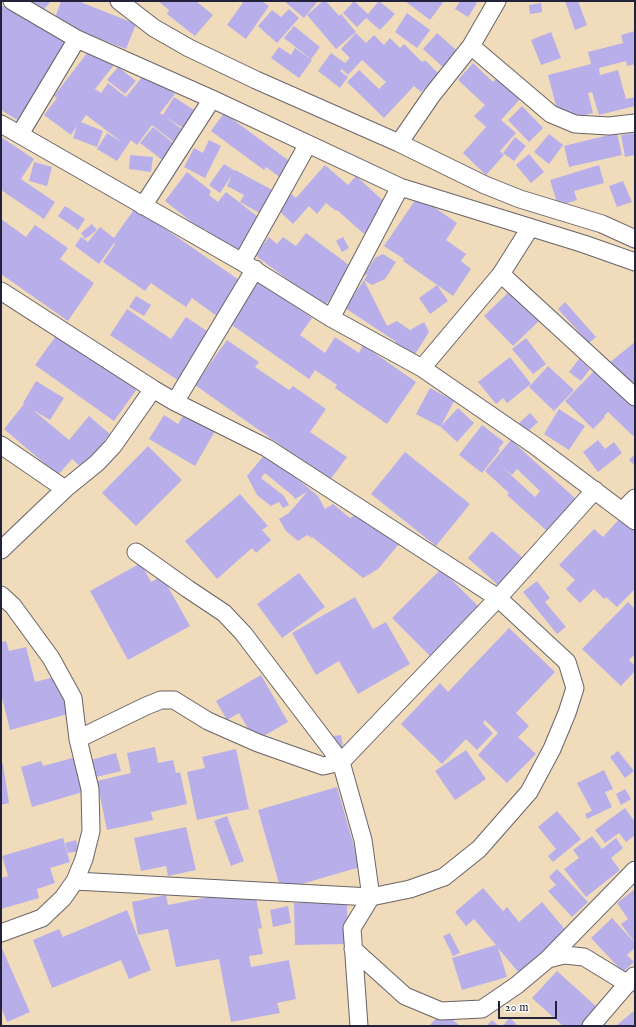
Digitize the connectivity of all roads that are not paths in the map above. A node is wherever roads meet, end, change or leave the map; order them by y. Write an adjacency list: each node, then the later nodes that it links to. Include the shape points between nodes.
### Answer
1 (12, 1): 4 (street)
2 (119, 1): 10 (street, via 154,28 189,48)
3 (497, 1): 5 (street)
4 (77, 39): 6 (street); 9 (street)
5 (471, 46): 7 (street, via 551,114 575,124 609,126); 10 (street, via 432,95)
6 (212, 99): 11 (street); 13 (street)
7 (635, 123)
8 (1, 124): 9 (street)
9 (20, 134): 13 (street)
10 (399, 143): 15 (street, via 485,185 520,199 602,224)
11 (308, 144): 12 (street); 17 (street)
12 (400, 187): 14 (street); 20 (street)
13 (143, 206): 17 (street)
14 (530, 228): 16 (street); 18 (street)
15 (635, 239)
16 (635, 262)
17 (248, 265): 20 (street); 24 (street)
18 (501, 274): 21 (street); 23 (street)
19 (1, 291): 22 (street)
20 (331, 318): 21 (street)
21 (422, 368): 27 (street)
22 (153, 389): 24 (street); 26 (street, via 113,446)
23 (635, 396)
24 (175, 402): 33 (street, via 267,448)
25 (1, 445): 26 (street)
26 (65, 489): 30 (street)
27 (594, 490): 29 (street); 33 (street)
28 (635, 498): 29 (street)
29 (629, 516)
30 (1, 550)
31 (136, 552): 35 (street, via 224,613 243,633)
32 (1, 595): 34 (street, via 13,606 51,658 72,698)
33 (498, 598): 35 (street); 38 (street, via 567,662 575,688 552,749 529,792 479,849 444,877 410,889)
34 (78, 739): 35 (street, via 161,700 174,700 208,721 258,742 323,766); 37 (street, via 90,789 91,831)
35 (341, 762): 38 (street, via 363,840)
36 (635, 870): 41 (street)
37 (75, 881): 38 (street); 39 (street, via 63,898 42,918)
38 (371, 897): 40 (street, via 352,928)
39 (1, 933)
40 (354, 949): 41 (street, via 406,996 441,1011 482,1009); 43 (street)
41 (548, 959): 42 (street, via 564,955 584,957)
42 (631, 980): 44 (street)
43 (359, 1026)
44 (591, 1026)

